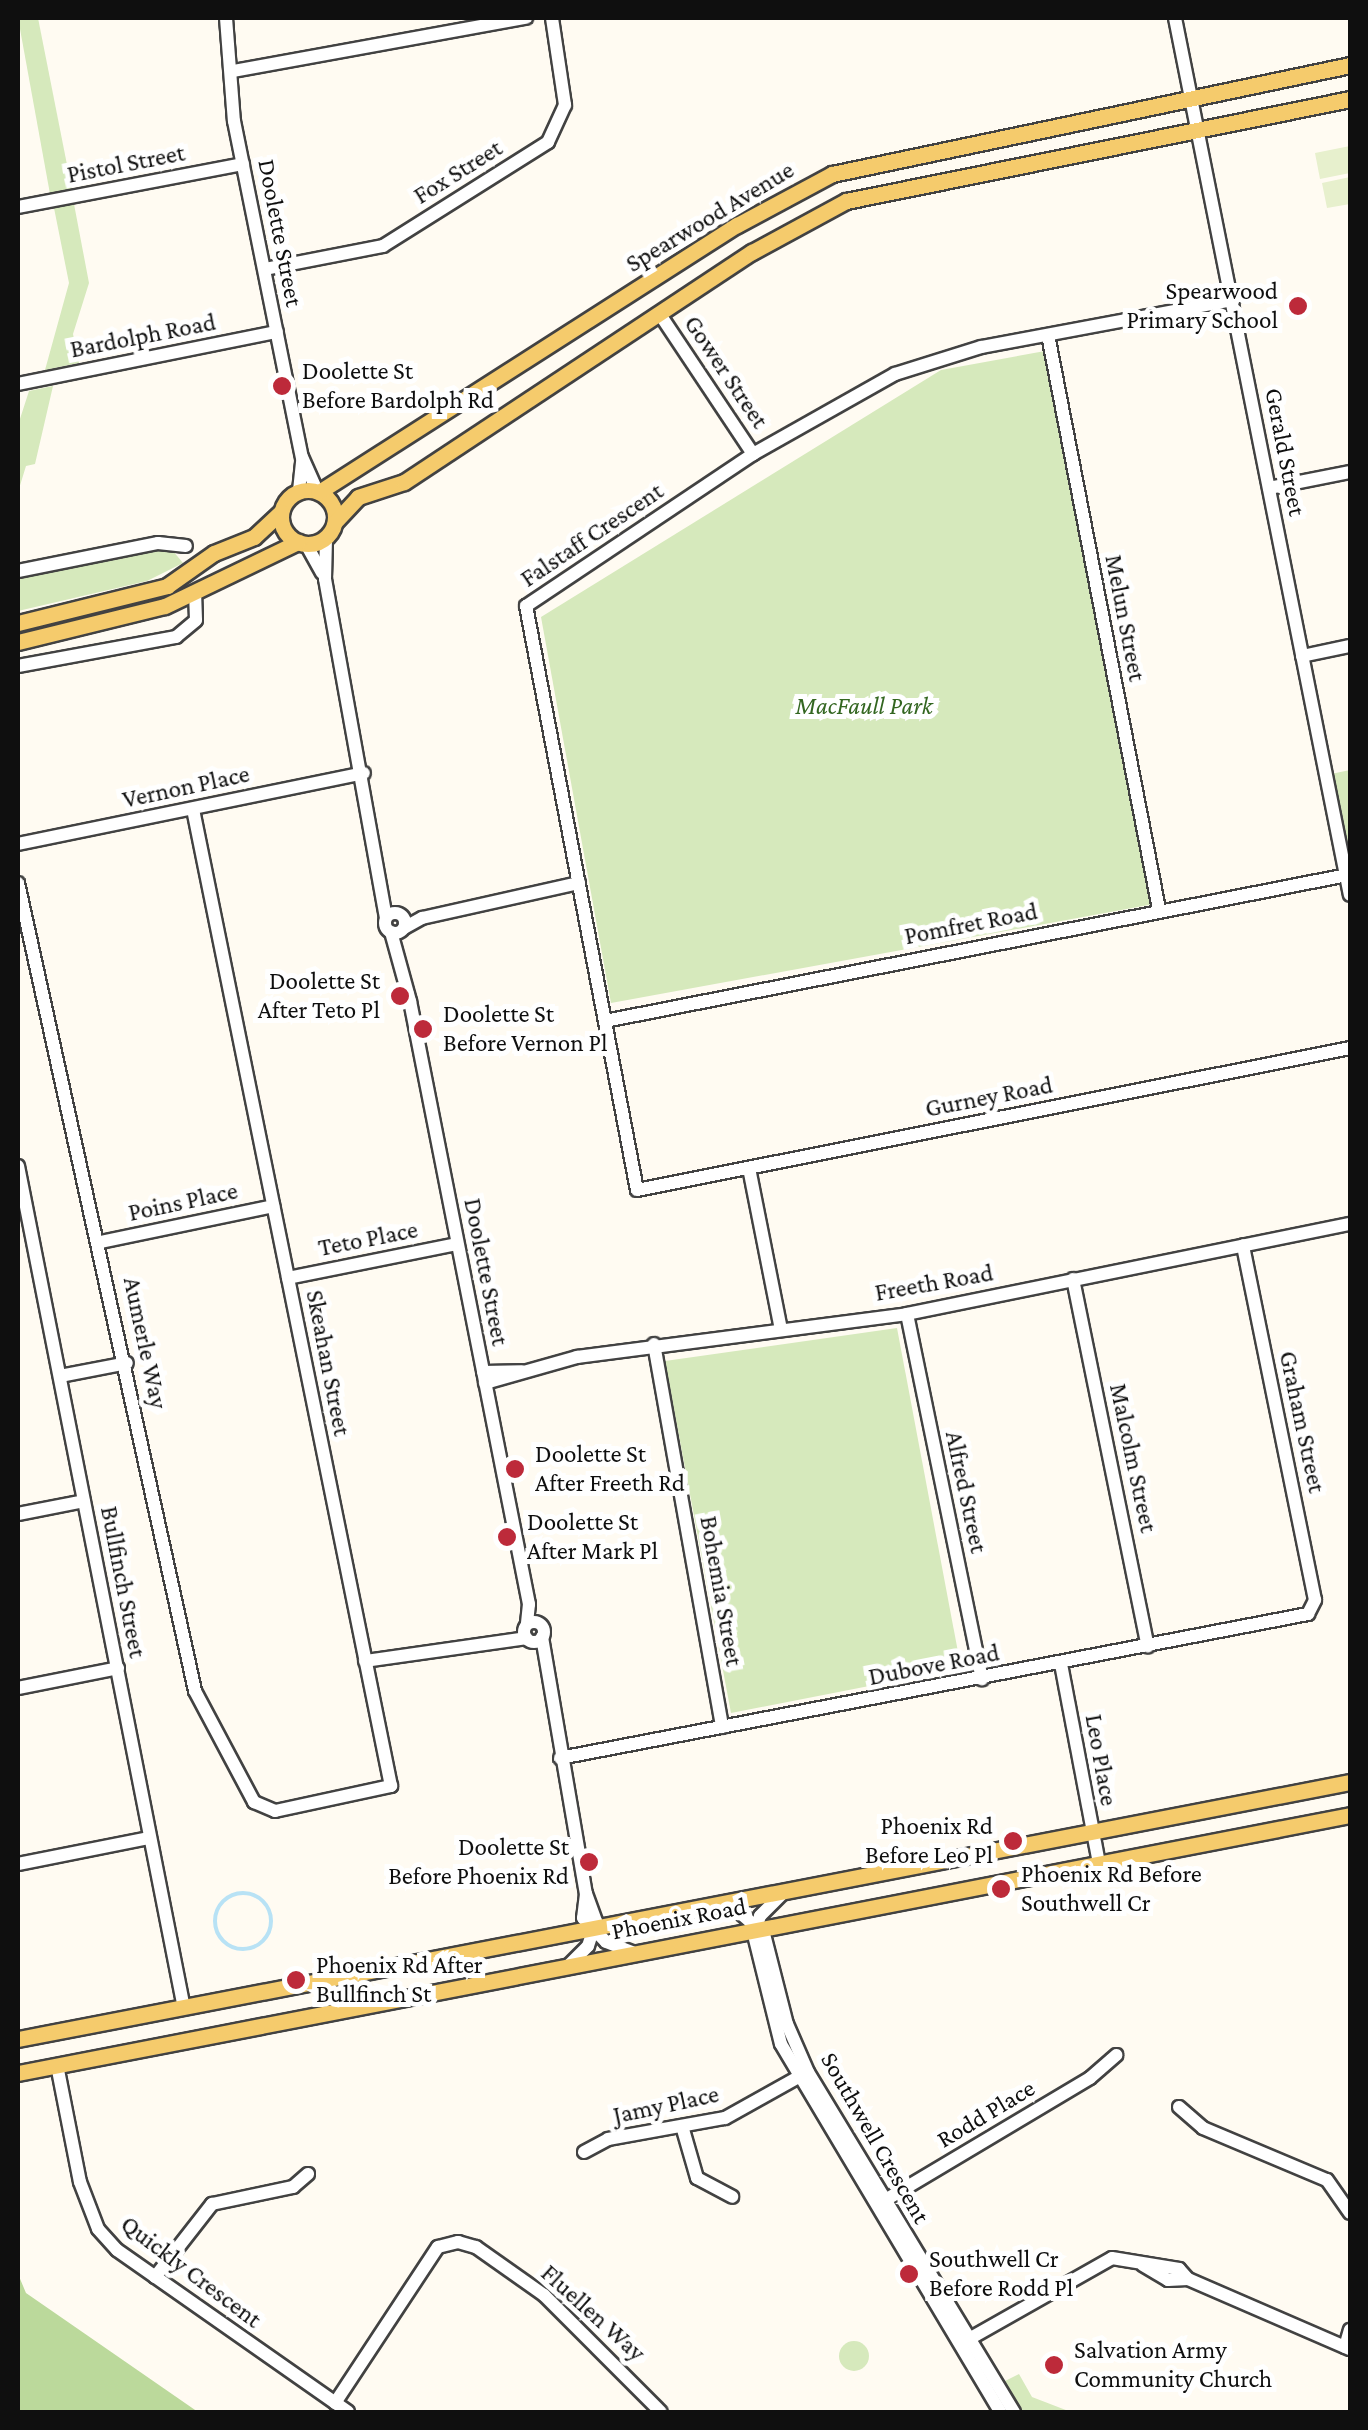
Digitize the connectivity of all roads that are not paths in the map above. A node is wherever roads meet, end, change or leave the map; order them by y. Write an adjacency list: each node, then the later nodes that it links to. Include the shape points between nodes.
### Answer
1 (226, 18): 7 (street, Doolette Street)
2 (526, 18): 5 (street)
3 (552, 18): 15 (street, Fox Street, via 566,106 548,142 383,246)
4 (1176, 18): 8 (street, Gerald Street)
5 (499, 20): 7 (street)
6 (1350, 65): 8 (main road, Spearwood Avenue)
7 (233, 71): 11 (street, Doolette Street)
8 (1190, 96): 10 (street, Gerald Street); 13 (main road, Spearwood Avenue, via 832,174)
9 (1350, 99): 10 (main road, Spearwood Avenue)
10 (1197, 130): 14 (main road, Spearwood Avenue, via 846,202); 16 (street, Gerald Street)
11 (243, 164): 12 (street, Pistol Street); 15 (street, Doolette Street)
12 (18, 206)
13 (737, 225): 14 (main road); 26 (main road, Spearwood Avenue)
14 (752, 252): 17 (main road, Spearwood Avenue)
15 (265, 269): 18 (street, Doolette Street)
16 (1233, 300): 19 (street, Falstaff Crescent); 24 (street, Gerald Street)
17 (660, 316): 21 (street, Gower Street); 28 (main road, Spearwood Avenue, via 404,482 358,497)
18 (277, 332): 20 (street, Bardolph Road); 22 (street, Doolette Street)
19 (1048, 334): 21 (street, Falstaff Crescent, via 895,374); 47 (street, Melun Street)
20 (18, 384)
21 (754, 454): 45 (street, Falstaff Crescent, via 526,606)
22 (302, 457): 25 (street, Doolette Street); 26 (street, Doolette Street)
23 (1350, 472): 24 (street)
24 (1268, 488): 38 (street, Gerald Street)
25 (299, 491): 26 (main road); 27 (main road)
26 (318, 491): 28 (main road, via 333,504)
27 (281, 512): 30 (main road, via 284,530); 35 (main road, via 254,537 214,553 167,586)
28 (335, 522): 29 (main road, Spearwood Avenue)
29 (326, 538): 30 (main road); 33 (street, Doolette Street)
30 (302, 543): 33 (street, Doolette Street); 34 (main road)
31 (186, 546): 32 (street, via 158,543)
32 (18, 570)
33 (325, 580): 40 (street, Doolette Street)
34 (196, 594): 36 (main road); 39 (street, via 198,613 185,633)
35 (18, 623)
36 (18, 642)
37 (1350, 646): 38 (street)
38 (1302, 656): 43 (street, Gerald Street)
39 (18, 666)
40 (364, 773): 41 (street, Vernon Place); 48 (street, Doolette Street)
41 (192, 809): 42 (street, Vernon Place); 54 (street, Skeahan Street)
42 (18, 844)
43 (1347, 876): 46 (street, Gerald Street); 47 (street, Pomfret Road)
44 (18, 883): 56 (street, Aumerle Way)
45 (579, 883): 48 (street); 49 (street, Falstaff Crescent)
46 (1350, 895)
47 (1158, 909): 49 (street, Pomfret Road)
48 (397, 923): 57 (street, Doolette Street)
49 (605, 1021): 53 (street, Falstaff Crescent)
50 (1350, 1048): 52 (street, Gurney Road)
51 (18, 1166): 65 (street, Bullfinch Street)
52 (750, 1168): 53 (street, Gurney Road); 62 (street)
53 (637, 1190)
54 (273, 1206): 56 (street, Poins Place); 59 (street, Skeahan Street)
55 (1350, 1224): 58 (street, Freeth Road)
56 (101, 1242): 64 (street, Aumerle Way)
57 (457, 1244): 59 (street, Teto Place); 66 (street, Doolette Street)
58 (1243, 1246): 60 (street, Freeth Road); 69 (street, Graham Street, via 1315,1600)
59 (288, 1278): 72 (street, Skeahan Street)
60 (1073, 1279): 61 (street, Freeth Road); 71 (street, Malcolm Street)
61 (907, 1314): 62 (street, Freeth Road); 75 (street, Alfred Street)
62 (781, 1329): 63 (street, Freeth Road)
63 (654, 1344): 66 (street, Freeth Road); 77 (street, Bohemia Street)
64 (127, 1363): 65 (street); 80 (street, Aumerle Way, via 195,1690)
65 (60, 1376): 67 (street, Bullfinch Street)
66 (484, 1378): 70 (street, Doolette Street)
67 (84, 1501): 68 (street); 74 (street, Bullfinch Street)
68 (18, 1514)
69 (1311, 1607): 71 (street, Dubove Road, via 1308,1614)
70 (532, 1631): 72 (street); 78 (street, Doolette Street)
71 (1148, 1646): 73 (street, Dubove Road)
72 (366, 1661): 80 (street, Skeahan Street, via 391,1786 274,1812)
73 (1061, 1664): 75 (street, Dubove Road); 82 (street, Leo Place)
74 (118, 1668): 76 (street); 83 (street, Bullfinch Street)
75 (982, 1680): 77 (street, Dubove Road)
76 (18, 1688)
77 (722, 1728): 78 (street, Dubove Road)
78 (560, 1758): 89 (street, Doolette Street, via 586,1894 582,1918)
79 (1350, 1782): 82 (main road, Phoenix Road)
80 (254, 1802)
81 (1350, 1815): 85 (main road, Phoenix Road)
82 (1092, 1832): 85 (street, Leo Place); 86 (main road, Phoenix Road)
83 (150, 1838): 84 (street); 92 (street, Bullfinch Street)
84 (18, 1864)
85 (1099, 1864): 88 (main road, Phoenix Road)
86 (784, 1892): 87 (main road, Phoenix Road); 88 (street)
87 (709, 1906): 88 (street, via 739,1912); 89 (main road, Phoenix Road)
88 (756, 1928): 90 (main road, Phoenix Road); 97 (street, Southwell Crescent, via 768,1942)
89 (591, 1929): 90 (street); 91 (street, via 588,1946); 92 (main road, Phoenix Road)
90 (636, 1953): 91 (main road, Phoenix Road)
91 (568, 1966): 95 (main road, Phoenix Road)
92 (184, 2008): 93 (main road, Phoenix Road)
93 (18, 2039)
94 (1116, 2055): 103 (street, Rodd Place, via 1090,2078)
95 (57, 2065): 96 (main road, Phoenix Road); 105 (street, Quickly Crescent, via 87,2206 118,2250)
96 (18, 2073)
97 (804, 2074): 99 (street, Jamy Place, via 726,2118); 103 (street, Southwell Crescent)
98 (1179, 2106): 104 (street, via 1203,2128 1327,2180)
99 (682, 2126): 100 (street, Jamy Place, via 608,2139); 102 (street, via 698,2178)
100 (584, 2152)
101 (308, 2174): 105 (street, via 293,2188 212,2204)
102 (732, 2197)
103 (881, 2202): 107 (street, Southwell Crescent)
104 (1350, 2213)
105 (156, 2277): 109 (street, Quickly Crescent)
106 (1350, 2330): 108 (street)
107 (965, 2341): 108 (street, via 1112,2258 1141,2263 1168,2280 1188,2278); 112 (street, Southwell Crescent); 113 (street, Southwell Crescent)
108 (1348, 2348)
109 (335, 2404): 110 (street, Quickly Crescent); 111 (street, Fluellen Way, via 438,2247 458,2242 544,2295)
110 (348, 2412)
111 (661, 2412)
112 (1000, 2412)
113 (1014, 2412)

